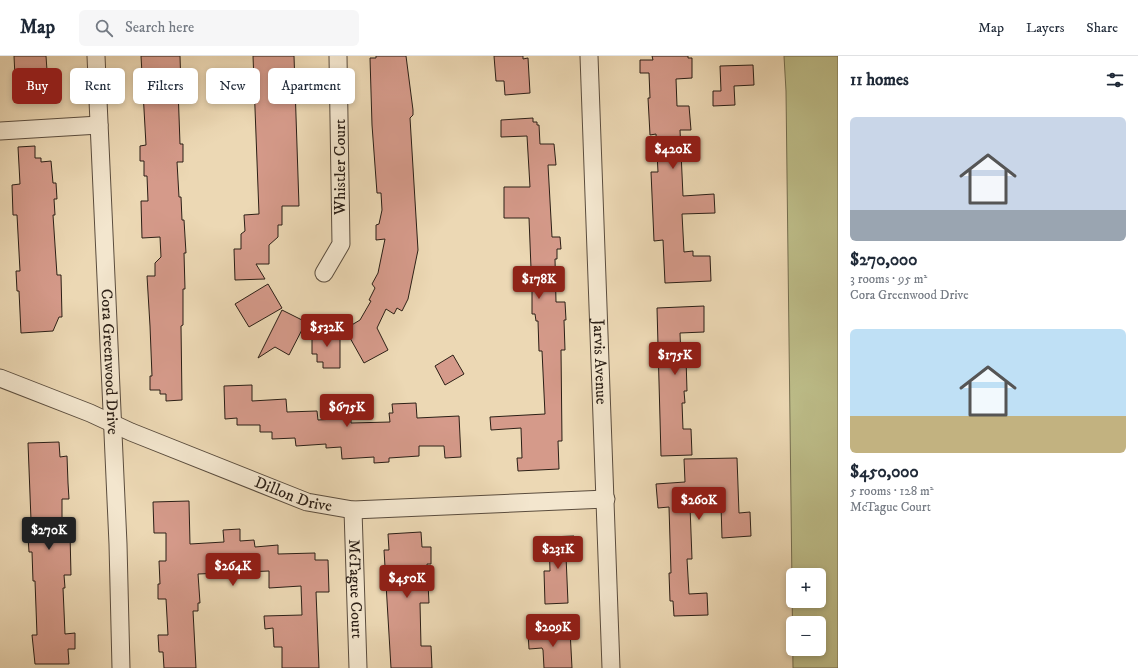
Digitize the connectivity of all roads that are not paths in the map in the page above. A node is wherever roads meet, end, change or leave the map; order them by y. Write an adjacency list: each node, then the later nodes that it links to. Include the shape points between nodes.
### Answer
1 (96, 56): 4 (street, Cora Greenwood Drive)
2 (338, 56): 6 (street, Whistler Court, via 341,244)
3 (589, 56): 9 (street, Jarvis Avenue)
4 (99, 125): 5 (street); 8 (street, Cora Greenwood Drive)
5 (0, 131)
6 (324, 273)
7 (0, 378): 8 (street, Dillon Drive)
8 (112, 424): 10 (street, Dillon Drive, via 307,502); 11 (street, Cora Greenwood Drive)
9 (606, 499): 10 (street, Dillon Drive); 13 (street, Jarvis Avenue)
10 (353, 510): 12 (street, McTague Court)
11 (121, 668)
12 (358, 668)
13 (611, 668)

